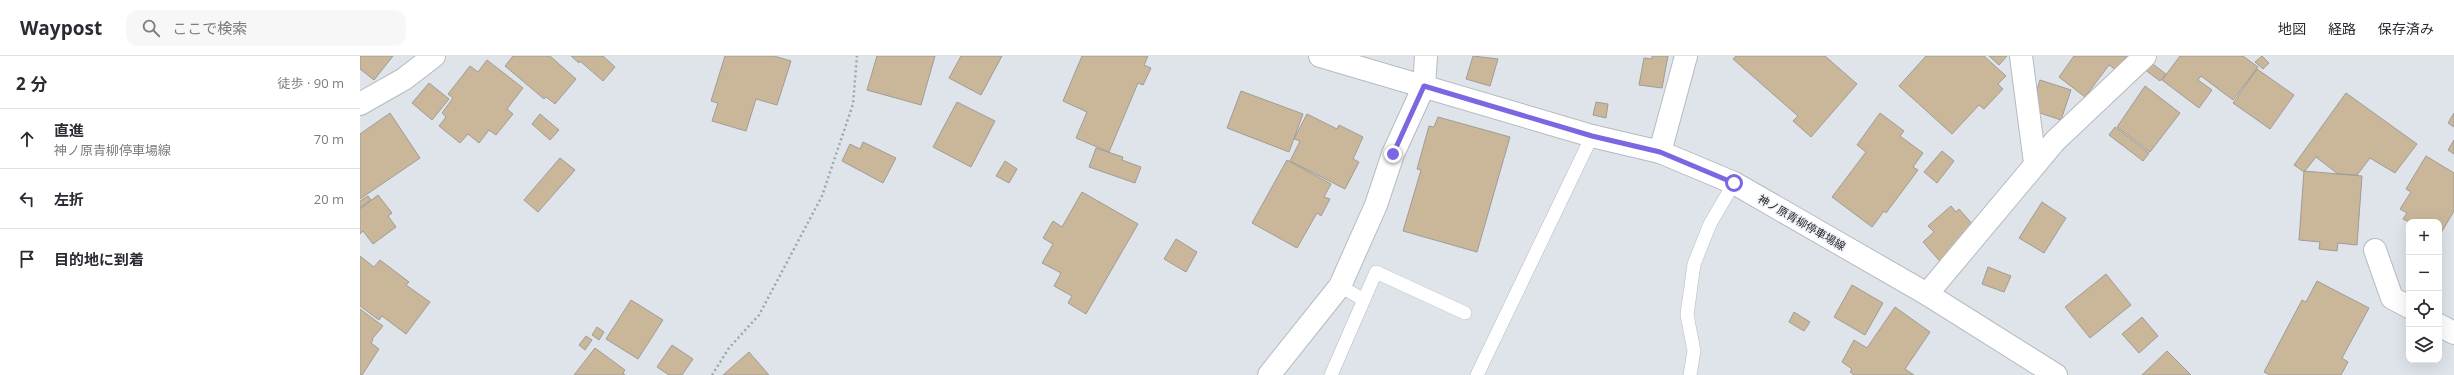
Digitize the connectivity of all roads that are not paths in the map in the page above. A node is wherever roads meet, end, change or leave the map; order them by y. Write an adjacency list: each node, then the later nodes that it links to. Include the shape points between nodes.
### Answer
1 (434, 56): 8 (street, via 404,79)
2 (1320, 56): 7 (street, 神ノ原青柳停車場線)
3 (1426, 56): 7 (street)
4 (1686, 56): 10 (street)
5 (2021, 56): 11 (street)
6 (2145, 56): 11 (street, via 2054,141)
7 (1424, 86): 9 (street, 神ノ原青柳停車場線); 14 (street, via 1393,154 1376,205)
8 (360, 104)
9 (1592, 136): 10 (street, 神ノ原青柳停車場線); 23 (lane)
10 (1660, 152): 12 (street, 神ノ原青柳停車場線)
11 (2035, 163): 15 (street)
12 (1734, 183): 15 (street, 神ノ原青柳停車場線); 24 (lane, via 1710,224 1694,264 1688,315 1694,351)
13 (2375, 250): 17 (street, via 2392,298)
14 (1340, 286): 16 (lane); 21 (street)
15 (1927, 294): 25 (street, 神ノ原青柳停車場線)
16 (1364, 300): 18 (lane, via 1376,272); 22 (lane)
17 (2406, 305)
18 (1465, 313)
19 (2442, 327): 20 (street)
20 (2454, 333)
21 (1269, 375)
22 (1331, 375)
23 (1477, 375)
24 (1690, 375)
25 (2056, 375)

